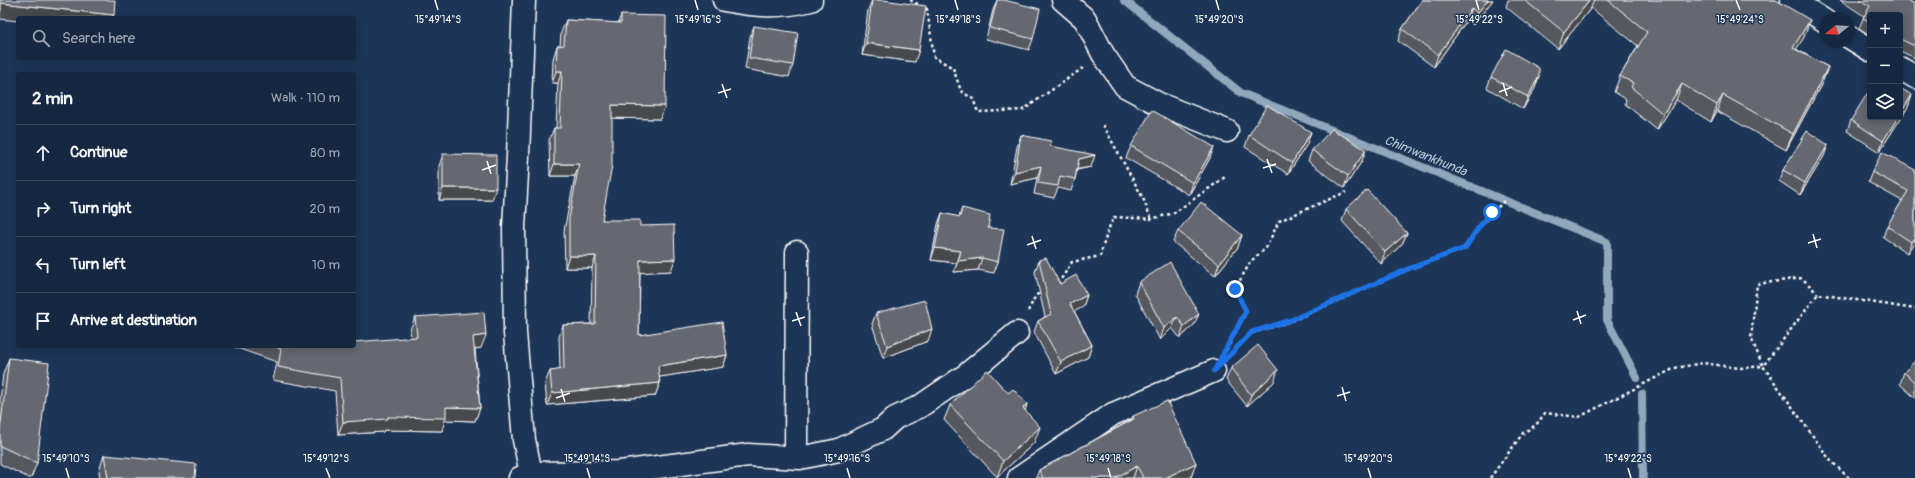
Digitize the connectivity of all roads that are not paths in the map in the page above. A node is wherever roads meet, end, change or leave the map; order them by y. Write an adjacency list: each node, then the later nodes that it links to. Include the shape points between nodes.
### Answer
1 (524, 0): 17 (street, via 514,277 515,333)
2 (724, 0): 3 (street, via 750,5 790,5)
3 (812, 0)
4 (1063, 0): 11 (street, via 1085,19 1125,86 1159,104)
5 (1792, 0): 6 (street)
6 (1819, 17)
7 (1855, 41): 8 (street)
8 (1867, 48)
9 (1903, 70): 10 (street)
10 (1915, 77)
11 (1227, 131)
12 (797, 252): 15 (street)
13 (1017, 333): 15 (street, via 966,375 883,428 839,450)
14 (1214, 371): 19 (street, via 1113,414)
15 (796, 457): 16 (street, via 748,455)
16 (620, 472): 17 (street); 18 (street)
17 (529, 476)
18 (642, 478)
19 (1019, 478)

